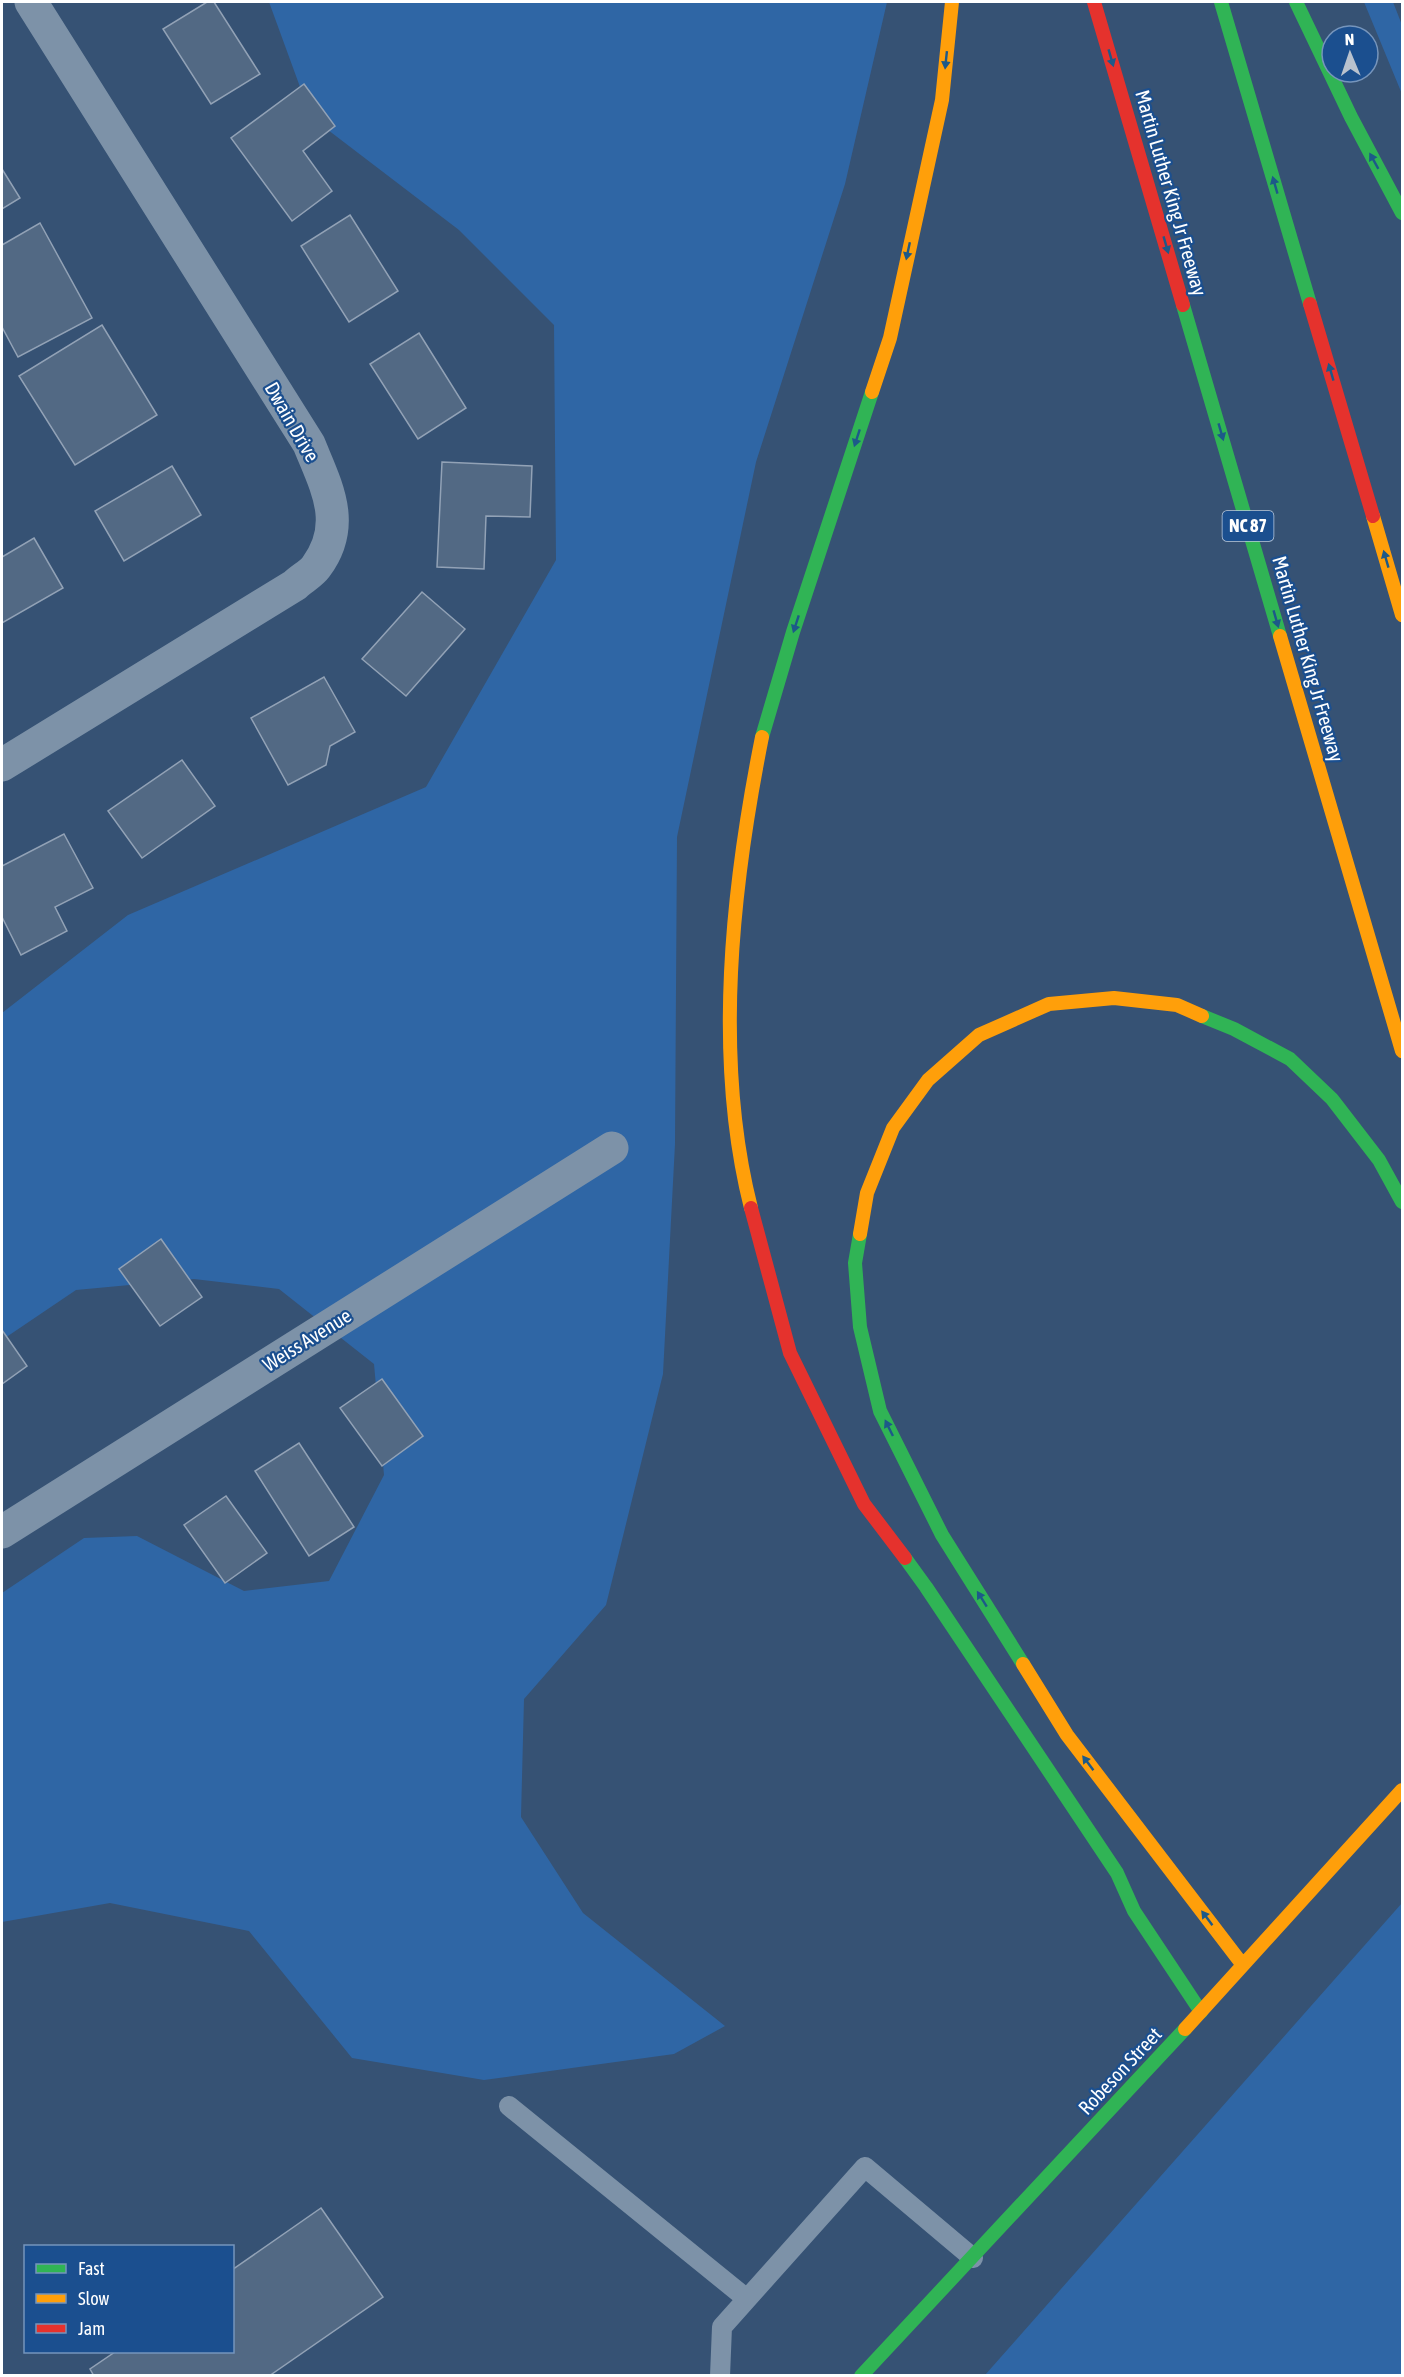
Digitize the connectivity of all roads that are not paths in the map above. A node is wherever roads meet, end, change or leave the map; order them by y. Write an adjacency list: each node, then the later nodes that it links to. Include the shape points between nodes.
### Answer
1 (31, 2): 8 (street, Dwain Drive, via 309,444 329,493 334,519 328,545 315,568 294,585)
2 (952, 2): 15 (main road, one-way to 15, via 942,100 890,338 764,728 748,807 735,906 732,1094 744,1181 767,1273 790,1353 826,1430 864,1504 926,1587 1104,1854 1134,1911)
3 (1094, 2): 9 (main road, Martin Luther King Jr Freeway / NC 87, one-way to 9)
4 (1221, 2): 7 (main road, one-way to 4)
5 (1296, 2): 6 (main road, one-way to 5, via 1350,117)
6 (1402, 213)
7 (1402, 615)
8 (2, 765)
9 (1402, 1051)
10 (612, 1148): 12 (street, Weiss Avenue)
11 (1402, 1202): 14 (main road, one-way to 11, via 1067,1735 942,1535 880,1411 860,1327 855,1263 867,1193 893,1128 928,1080 979,1035 1049,1004 1114,998 1177,1005 1290,1059 1332,1099 1379,1160)
12 (2, 1532)
13 (1402, 1790): 14 (main road, Robeson Street)
14 (1242, 1964): 15 (main road, Robeson Street)
15 (1201, 2012): 17 (main road, Robeson Street)
16 (509, 2106): 18 (lane)
17 (973, 2258): 18 (lane, via 865,2167); 20 (main road, Robeson Street)
18 (747, 2298): 19 (lane, via 722,2327)
19 (720, 2376)
20 (861, 2376)

